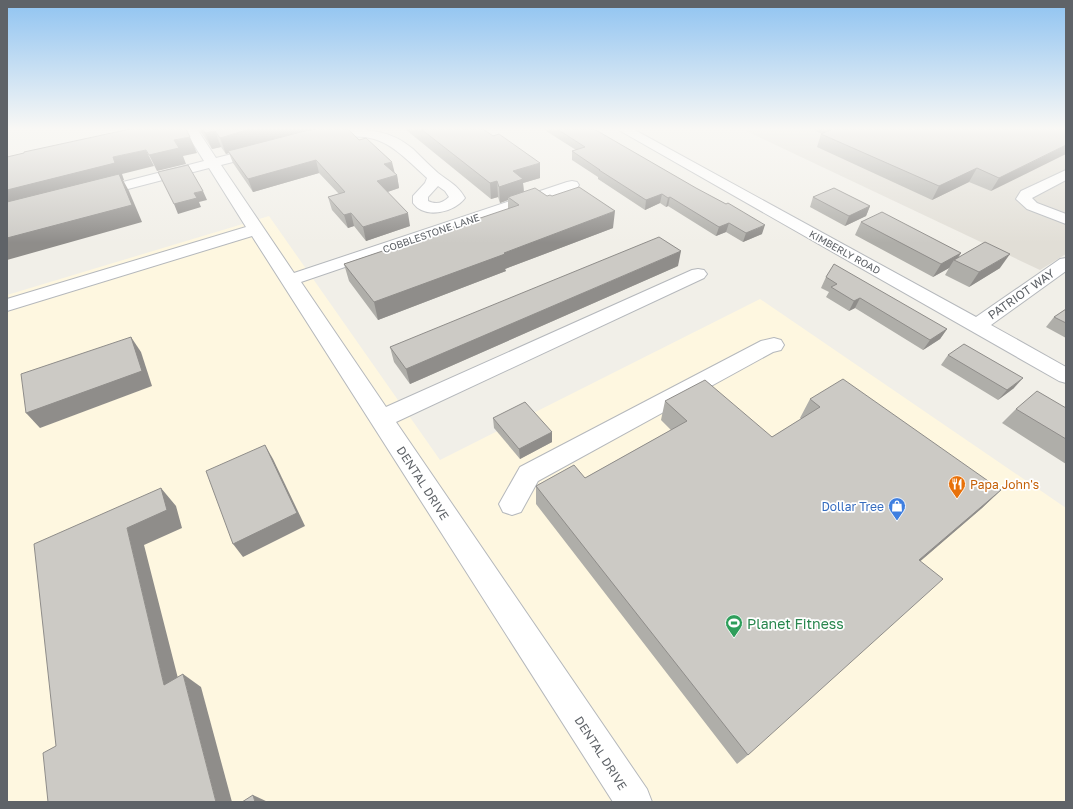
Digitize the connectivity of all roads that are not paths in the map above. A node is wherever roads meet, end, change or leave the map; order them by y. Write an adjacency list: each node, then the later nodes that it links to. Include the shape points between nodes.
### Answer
1 (199, 167): 8 (street)
2 (216, 167): 12 (street, DENTAL DRIVE)
3 (423, 167): 6 (street)
4 (691, 167): 17 (street, KIMBERLY ROAD)
5 (1066, 174): 10 (street, via 1026,194 1024,198 1032,206)
6 (434, 177): 9 (street, via 455,192 457,198); 9 (street, via 432,184 420,196 421,203 428,207)
7 (572, 185): 11 (street, COBBLESTONE LANE)
8 (82, 197)
9 (446, 206): 11 (street)
10 (1066, 220)
11 (461, 222): 15 (street, COBBLESTONE LANE)
12 (257, 229): 15 (street, DENTAL DRIVE); 16 (street)
13 (1066, 264): 17 (street, PATRIOT WAY)
14 (698, 274): 20 (street)
15 (290, 280): 20 (street, DENTAL DRIVE)
16 (7, 305)
17 (977, 326): 19 (street, KIMBERLY ROAD)
18 (774, 345): 21 (street, via 529,474)
19 (1066, 376)
20 (382, 419): 22 (street, DENTAL DRIVE)
21 (512, 504)
22 (634, 802)

